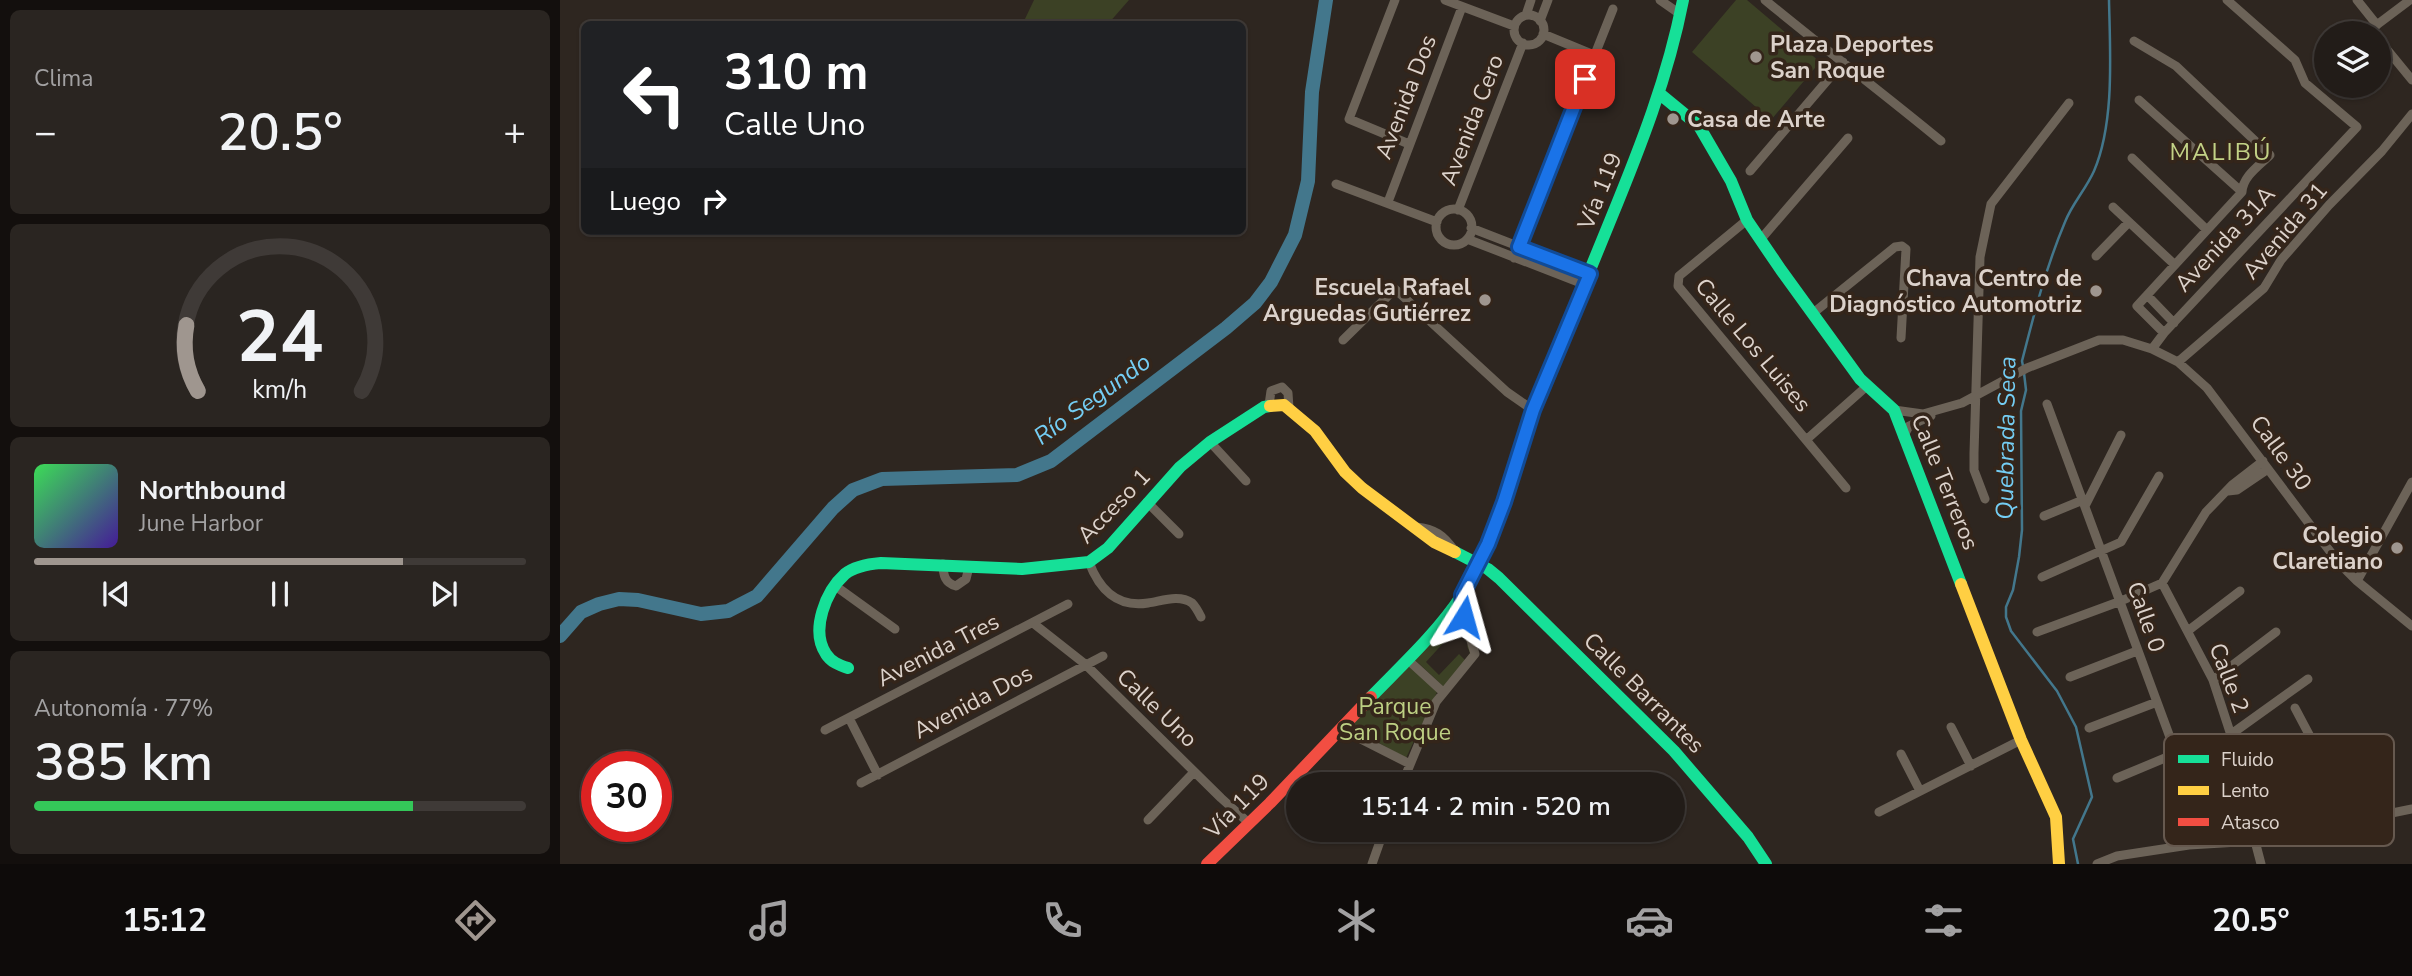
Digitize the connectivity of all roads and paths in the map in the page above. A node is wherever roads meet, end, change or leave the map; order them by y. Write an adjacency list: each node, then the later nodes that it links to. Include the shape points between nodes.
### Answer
1 (1395, 0): 32 (street, via 1349,119)
2 (1446, 0): 11 (street)
3 (1531, 0): 14 (street)
4 (1548, 0): 15 (street)
5 (1660, 0): 13 (street)
6 (1683, 0): 13 (street, Vía 119)
7 (1765, 0): 24 (street)
8 (2227, 0): 54 (street, Avenida 31A, via 2295,60 2305,83 2357,127)
9 (2357, 0): 16 (street)
10 (2410, 0): 17 (street)
11 (1462, 7): 18 (street); 32 (street, Avenida Dos)
12 (1613, 9): 23 (street)
13 (1680, 14): 26 (street, Vía 119)
14 (1526, 16): 15 (street); 18 (street)
15 (1540, 21): 19 (street)
16 (2374, 21)
17 (2382, 21)
18 (1514, 26): 21 (street)
19 (1543, 34): 21 (street, via 1532,44); 23 (street)
20 (2134, 41): 36 (street, via 2176,66 2270,155 2242,184)
21 (1522, 43): 39 (street, Avenida Cero)
22 (2391, 54): 25 (street)
23 (1594, 55): 47 (street)
24 (1843, 62): 31 (street); 34 (street)
25 (2412, 80)
26 (1660, 94): 40 (street, Calle Terreros, via 1699,126); 51 (street, Vía 119)
27 (2138, 100): 36 (street)
28 (2069, 103): 61 (street, via 1991,204 1980,257)
29 (2412, 114): 59 (street, Avenida 31, via 2281,260 2264,288)
30 (1848, 138): 46 (street)
31 (1941, 141)
32 (1409, 144): 37 (street, Avenida Dos)
33 (2132, 158): 44 (street)
34 (1750, 171)
35 (1336, 184): 37 (street)
36 (2242, 192): 44 (street)
37 (1388, 202): 41 (street)
38 (2113, 207): 42 (street)
39 (1458, 210): 41 (street, via 1448,211); 43 (street, via 1468,217)
40 (1747, 220): 46 (street, Calle Terreros); 68 (street, Calle Los Luises, via 1679,276 1678,286)
41 (1437, 222): 45 (street, via 1436,232 1447,244 1458,245)
42 (2129, 222): 48 (street); 50 (street)
43 (1471, 228): 45 (street); 47 (street)
44 (2207, 230): 50 (street)
45 (1467, 239): 49 (street)
46 (1760, 239): 53 (street, Calle Terreros)
47 (1519, 247): 49 (street); 51 (street)
48 (2096, 256)
49 (1514, 258): 51 (street)
50 (2175, 265): 52 (street)
51 (1588, 280): 63 (street, Vía 119)
52 (2147, 295): 54 (street); 55 (street, via 2137,306)
53 (1812, 314): 56 (street, via 1902,246 1906,249); 60 (street, Calle Terreros)
54 (2174, 323): 55 (street, Avenida 31A)
55 (2164, 333): 58 (street, Avenida 31A)
56 (1901, 338)
57 (1343, 340): 63 (street, via 1395,289 1500,384)
58 (2152, 349): 59 (street, Calle 30); 61 (street, Calle 30, via 2123,340 2099,340 2022,370)
59 (2178, 362): 70 (street, Calle 30, via 2207,388)
60 (1867, 386): 64 (street, Calle Terreros); 68 (street, Calle Los Luises)
61 (1975, 395): 65 (street); 75 (street, via 1975,470)
62 (2047, 404): 77 (street, Calle 0)
63 (1535, 407): 83 (street, Vía 119)
64 (1894, 410): 65 (street); 67 (street, Calle Terreros)
65 (1940, 411): 67 (street, via 1909,426)
66 (2121, 435): 77 (street)
67 (1903, 437): 120 (street, Calle Terreros)
68 (1806, 440): 74 (street, Calle Los Luises)
69 (1210, 442): 72 (street); 76 (street, Acceso 1); 83 (street, Acceso 1, via 1269,405 1289,408 1315,431 1353,480 1434,541)
70 (2265, 465): 86 (street, Calle 30); 87 (street, via 2206,512)
71 (2160, 476): 80 (street, via 2121,542)
72 (1246, 481)
73 (2412, 482): 86 (street)
74 (1846, 488)
75 (1985, 499)
76 (1147, 502): 79 (street); 81 (street, Acceso 1, via 1108,548)
77 (2084, 503): 78 (street); 80 (street, Calle 0)
78 (2044, 516)
79 (1180, 534)
80 (2102, 551): 85 (street); 91 (street, Calle 0)
81 (1089, 562): 84 (street, Acceso 1, via 1022,569); 93 (street, via 1103,590 1115,597 1133,603 1176,598 1192,603)
82 (943, 564): 84 (street, Acceso 1); 84 (street, via 945,578 956,586 966,579); 88 (street, Acceso 1, via 869,564 845,574)
83 (1479, 565): 90 (street, Vía 119); 141 (street, Calle Barrantes, via 1499,578 1674,751)
84 (969, 566)
85 (2042, 577)
86 (2357, 581): 95 (street, Calle 30)
87 (2162, 583): 91 (street); 97 (street, Calle 2)
88 (834, 585): 96 (street); 104 (street, via 824,603 820,635 830,660)
89 (2240, 591): 97 (street)
90 (1462, 595): 102 (street, Vía 119); 108 (street, via 1475,654)
91 (2122, 601): 98 (street); 100 (street, Calle 0)
92 (1068, 604): 94 (street, Avenida Tres)
93 (1202, 617)
94 (1033, 622): 103 (street, Calle Uno); 111 (street, Avenida Tres)
95 (2412, 626)
96 (895, 629)
97 (2189, 630): 107 (street, Calle 2)
98 (2037, 632)
99 (2276, 632): 107 (street)
100 (2137, 651): 105 (street); 109 (street, Calle 0)
101 (1103, 656): 103 (street, Avenida Dos)
102 (1407, 659): 108 (street); 114 (street, Vía 119)
103 (1085, 664): 125 (street, Calle Uno); 127 (street, Avenida Dos)
104 (848, 668)
105 (2070, 677)
106 (2308, 679): 118 (street)
107 (2213, 680): 117 (street, Calle 2)
108 (1443, 692): 123 (street)
109 (2157, 702): 113 (street); 116 (street, Calle 0)
110 (2295, 708): 119 (street)
111 (849, 718): 115 (street, Avenida Tres); 127 (street)
112 (1951, 727): 124 (street)
113 (2089, 728)
114 (1341, 729): 123 (street); 135 (street, Vía 119)
115 (825, 730)
116 (2170, 734)
117 (2230, 734)
118 (2231, 734)
119 (2309, 734)
120 (2021, 740): 124 (street); 142 (street, Calle Terreros, via 2056,817)
121 (1901, 754): 130 (street)
122 (2164, 758): 128 (street)
123 (1410, 764): 126 (street)
124 (1971, 766): 130 (street)
125 (1194, 772): 134 (street); 135 (street, Calle Uno)
126 (1407, 772)
127 (878, 775): 129 (street, Avenida Dos)
128 (2117, 778)
129 (862, 783)
130 (1920, 791): 132 (street)
131 (2412, 809): 133 (street)
132 (1879, 811)
133 (2394, 813)
134 (1148, 820)
135 (1250, 824): 139 (street, Vía 119)
136 (1380, 842): 140 (street)
137 (2188, 846): 143 (street, via 2117,856)
138 (2256, 846): 144 (street)
139 (1207, 864)
140 (1372, 864)
141 (1766, 864)
142 (2059, 864)
143 (2097, 864)
144 (2261, 864)

